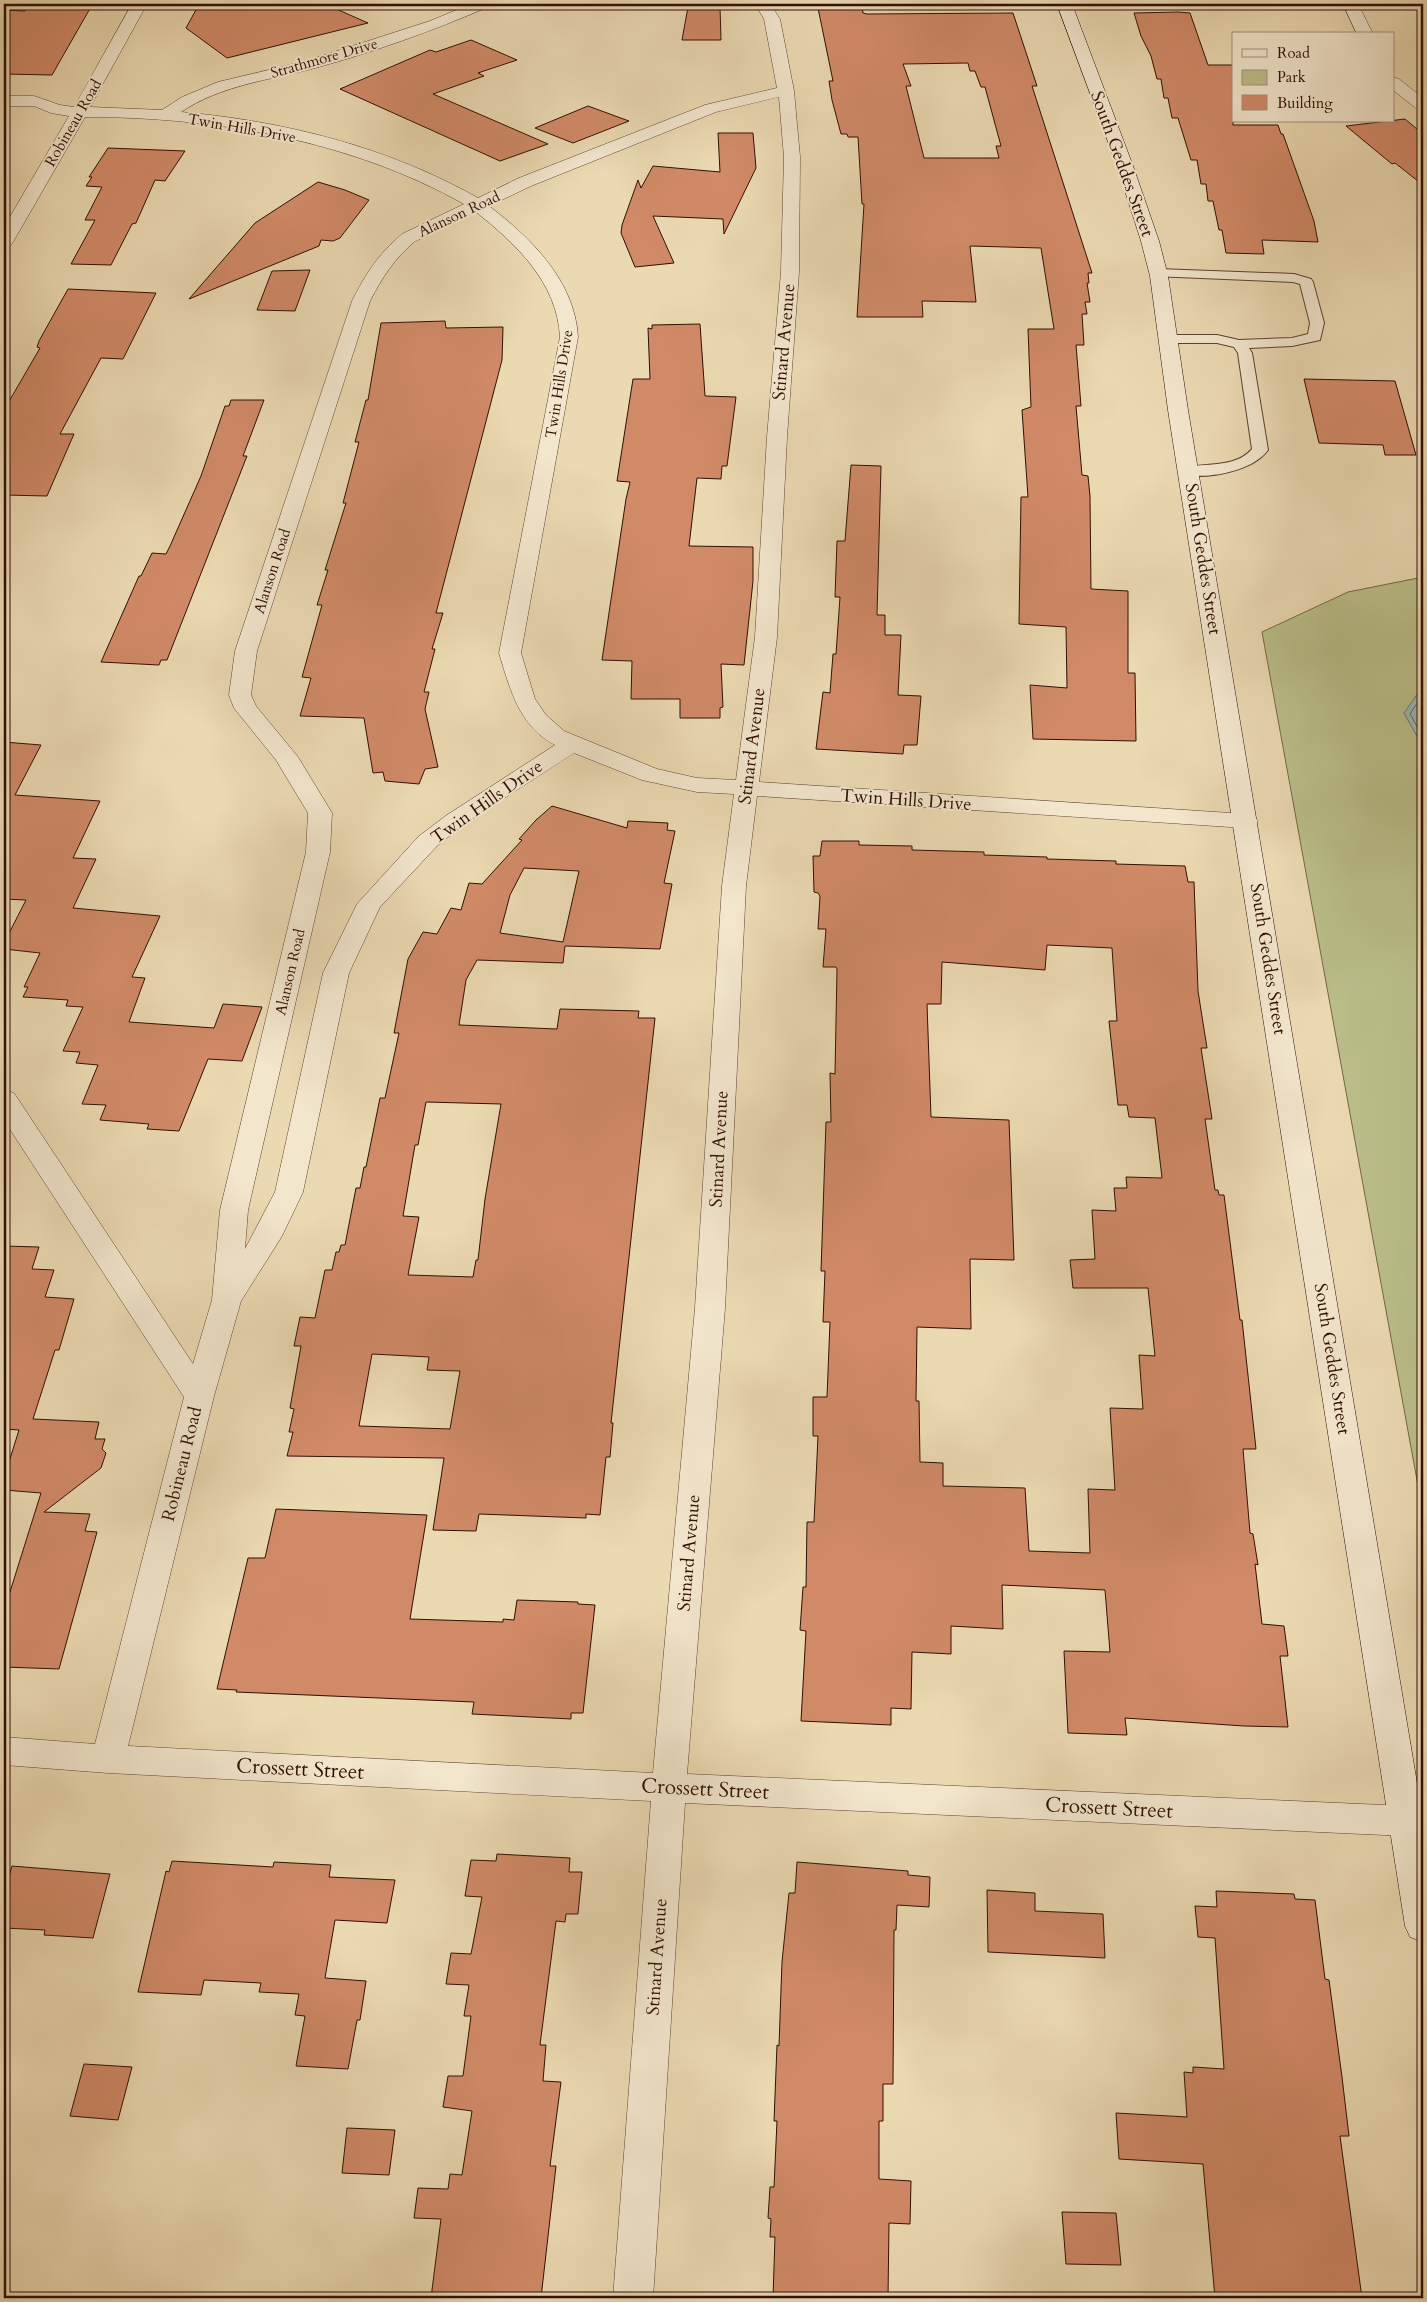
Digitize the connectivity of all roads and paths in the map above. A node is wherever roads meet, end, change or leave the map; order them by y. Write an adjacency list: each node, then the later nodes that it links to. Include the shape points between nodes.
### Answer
1 (139, 4): 12 (street, Robineau Road)
2 (483, 4): 13 (street, Strathmore Drive, via 435,24 311,64 224,85 188,100)
3 (763, 4): 8 (street, Stinard Avenue, via 772,19)
4 (1064, 4): 17 (street, South Geddes Street, via 1126,166)
5 (1351, 4): 6 (street)
6 (1364, 32)
7 (1394, 83): 10 (street)
8 (786, 91): 15 (street, Alanson Road, via 711,108 525,182); 22 (street, Stinard Avenue, via 792,157 790,272 776,437 766,637)
9 (4, 101): 11 (street, via 36,102)
10 (1423, 106)
11 (59, 110): 12 (street); 14 (street)
12 (80, 111): 13 (street, Twin Hills Drive); 16 (street, Robineau Road)
13 (166, 115): 15 (street, Twin Hills Drive, via 271,131 347,148 412,170)
14 (29, 117)
15 (480, 205): 21 (street, Twin Hills Drive, via 528,246 554,282 569,320 510,653 528,706 538,720); 26 (street, Alanson Road, via 408,238 380,264 361,301 246,651 240,695 245,708 286,757 320,813 318,852 234,1210)
16 (4, 242)
17 (1158, 273): 18 (street, South Geddes Street); 19 (lane, via 1294,278 1306,282 1317,323 1315,337 1292,342)
18 (1168, 339): 19 (lane, via 1217,339); 20 (street, South Geddes Street)
19 (1239, 344): 20 (lane, via 1245,353 1258,426 1259,452 1220,469)
20 (1188, 471): 23 (street, South Geddes Street)
21 (572, 744): 22 (street, Twin Hills Drive, via 650,775 697,785); 24 (street, Twin Hills Drive, via 455,820)
22 (746, 790): 23 (street, Twin Hills Drive); 30 (street, Stinard Avenue, via 734,886 710,1308)
23 (1246, 821): 31 (street, South Geddes Street)
24 (406, 864): 26 (street, Alanson Road, via 369,904 336,973 289,1192 268,1236)
25 (4, 1099): 27 (street, Robineau Road)
26 (226, 1300): 27 (street, Alanson Road)
27 (199, 1396): 29 (street, Robineau Road)
28 (4, 1751): 29 (street, Crossett Street)
29 (108, 1759): 30 (street, Crossett Street)
30 (669, 1788): 31 (street, Crossett Street); 33 (street, Stinard Avenue)
31 (1406, 1821): 32 (street, South Geddes Street)
32 (1423, 1926)
33 (633, 2298)

